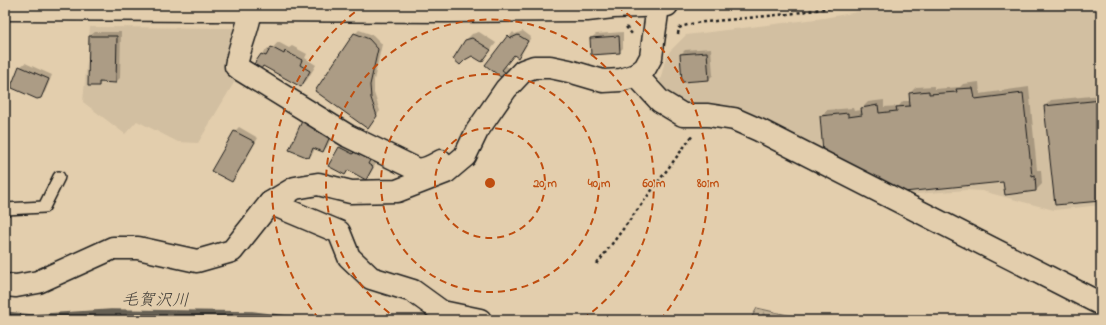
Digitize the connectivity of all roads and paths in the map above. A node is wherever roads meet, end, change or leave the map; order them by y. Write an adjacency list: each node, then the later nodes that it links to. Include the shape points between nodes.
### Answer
1 (849, 5): 5 (path, via 695,23 679,28)
2 (663, 6): 4 (main road, via 587,10); 6 (main road, via 651,57 645,68)
3 (5, 9): 4 (main road)
4 (251, 10): 8 (main road, via 236,66 348,136 420,170 443,160 468,135)
5 (678, 34)
6 (636, 75): 7 (main road, via 660,101 683,115); 8 (main road, via 621,80 604,81 550,67 528,69 506,89)
7 (708, 116): 12 (path); 14 (main road, via 734,119 759,130)
8 (477, 131): 10 (main road, via 465,156 446,172 397,192 352,192 318,184 295,188)
9 (59, 177): 11 (lane, via 44,207)
10 (270, 204): 13 (main road, via 232,251 197,261 138,248 113,248 38,282); 15 (main road, via 339,232 349,257 372,278 413,291 442,312)
11 (5, 209)
12 (597, 264)
13 (5, 285)
14 (1101, 304)
15 (480, 320)

